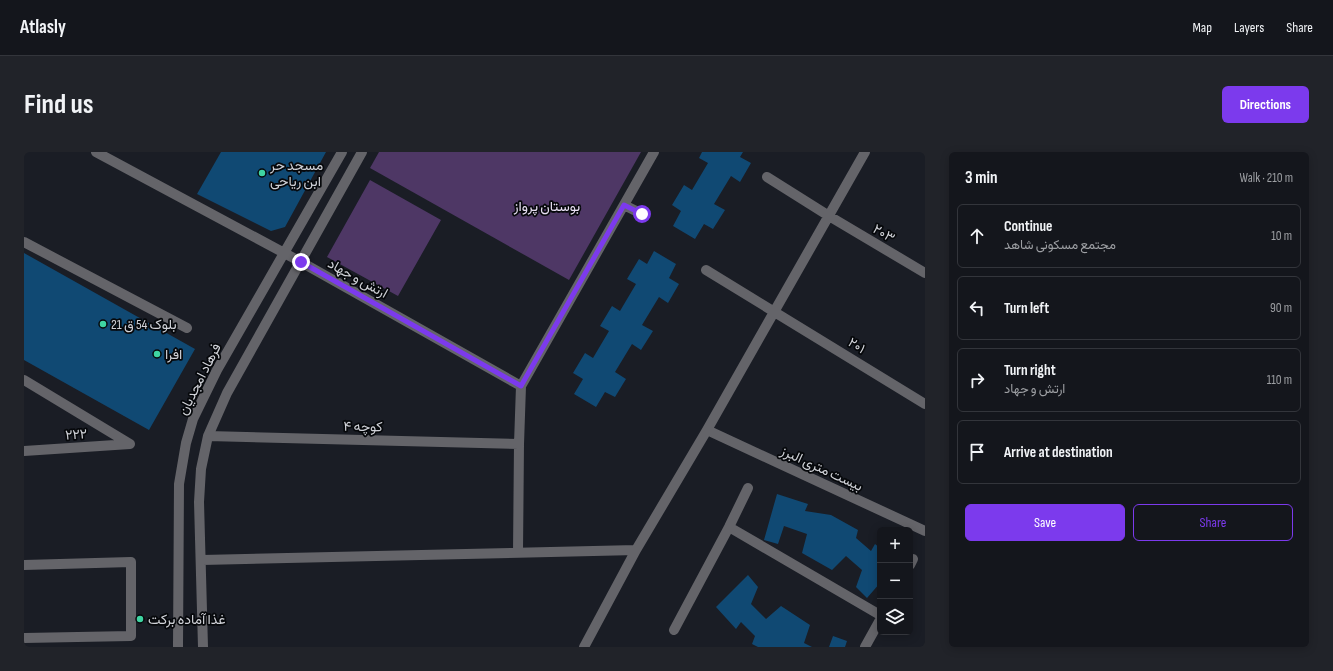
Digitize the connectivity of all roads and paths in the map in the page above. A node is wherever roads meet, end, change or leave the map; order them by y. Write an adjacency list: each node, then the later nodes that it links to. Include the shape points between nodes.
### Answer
1 (96, 152): 11 (street, ارتش و جهاد)
2 (342, 152): 11 (street, فرهاد امجدیان)
3 (362, 152): 12 (street)
4 (654, 152): 7 (street)
5 (865, 152): 9 (street)
6 (767, 177): 9 (street, ۲۰۳)
7 (624, 205): 8 (street); 18 (street)
8 (642, 214)
9 (829, 216): 14 (street, ۲۰۳); 15 (street)
10 (24, 242): 16 (street)
11 (284, 253): 12 (street, ارتش و جهاد); 35 (street, فرهاد امجدیان, via 217,370 193,419 186,443 179,484)
12 (301, 262): 18 (street, ارتش و جهاد); 21 (street, via 227,393)
13 (706, 270): 15 (street, ۲۰۱)
14 (925, 273)
15 (775, 311): 19 (street, ۲۰۱); 20 (street)
16 (187, 328)
17 (24, 380): 23 (street, ۲۲۲, via 130,444)
18 (521, 386): 22 (street)
19 (925, 404)
20 (707, 430): 26 (street, بیست متری البرز); 27 (street)
21 (208, 436): 22 (street, کوچه ۴); 29 (street, via 201,469 199,502)
22 (518, 444): 28 (street)
23 (24, 451)
24 (748, 488): 25 (street)
25 (729, 527): 31 (street); 33 (street)
26 (925, 531)
27 (636, 550): 28 (street); 37 (street)
28 (518, 552): 29 (street)
29 (202, 560): 36 (street)
30 (24, 565): 34 (street, via 131,562 131,636)
31 (877, 613)
32 (877, 625): 38 (street)
33 (674, 630)
34 (24, 638)
35 (178, 647)
36 (203, 647)
37 (584, 647)
38 (865, 647)

